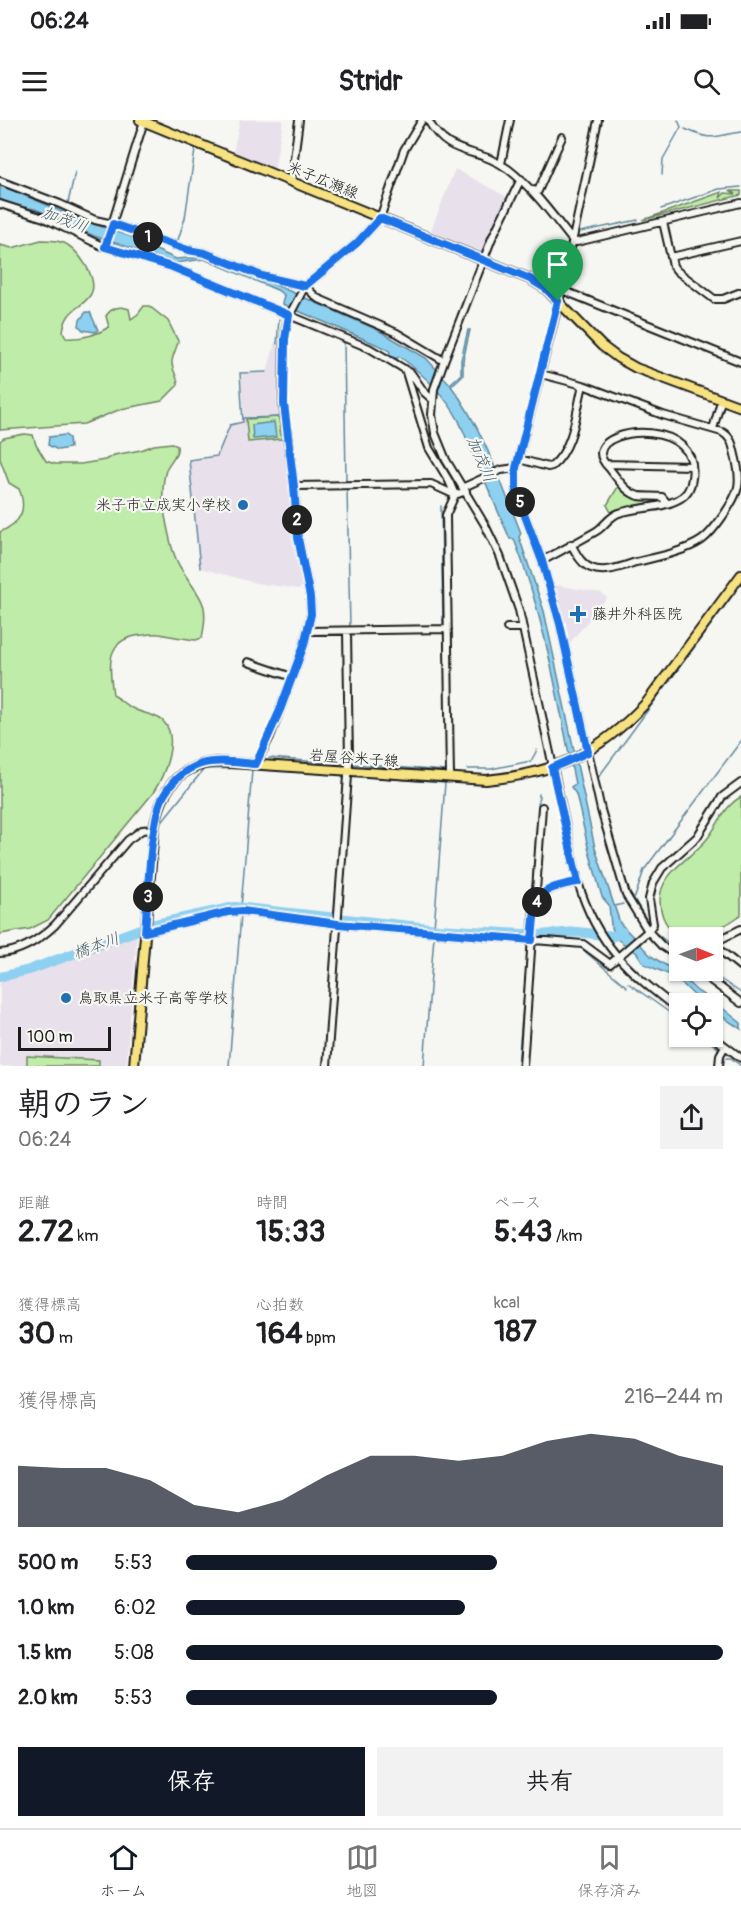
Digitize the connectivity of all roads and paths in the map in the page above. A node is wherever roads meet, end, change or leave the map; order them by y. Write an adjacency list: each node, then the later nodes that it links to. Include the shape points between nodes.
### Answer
1 (164, 120): 8 (street)
2 (299, 120): 13 (street)
3 (422, 120): 17 (street, via 404,150)
4 (428, 120): 10 (street, via 435,134 447,144)
5 (510, 120): 10 (street)
6 (598, 120): 20 (street)
7 (142, 121): 8 (main road, 米子広瀬線); 19 (street)
8 (162, 129): 13 (main road, 米子広瀬線)
9 (562, 137): 14 (street, via 538,191)
10 (501, 164): 11 (street)
11 (521, 179): 14 (street); 24 (street)
12 (0, 181): 19 (street)
13 (291, 182): 17 (main road, 米子広瀬線)
14 (531, 190): 20 (street)
15 (741, 203): 18 (street)
16 (0, 204): 22 (street, via 42,217)
17 (380, 218): 24 (main road, 米子広瀬線); 25 (street, via 357,243)
18 (663, 222): 20 (street); 23 (street)
19 (113, 225): 22 (street); 25 (street, via 205,253 262,276)
20 (573, 241): 26 (street)
21 (741, 241): 23 (street)
22 (105, 247): 29 (street, via 172,267)
23 (671, 257): 27 (street, via 677,271 714,299)
24 (483, 260): 28 (main road, 米子広瀬線, via 530,279); 31 (street)
25 (305, 286): 29 (street); 31 (street, via 317,298 391,330)
26 (562, 290): 28 (street); 30 (street)
27 (741, 292)
28 (558, 301): 33 (street); 36 (main road, 米子広瀬線, via 618,358)
29 (290, 312): 32 (street); 43 (street, via 285,339 284,404)
30 (741, 362)
31 (443, 364): 35 (street)
32 (405, 369): 35 (street); 45 (street, via 429,448)
33 (541, 374): 34 (street); 39 (street)
34 (583, 385): 38 (street); 39 (street, via 567,447 557,462 548,467)
35 (433, 400): 44 (street, via 435,433 446,460)
36 (721, 401): 37 (main road, 米子広瀬線); 38 (street)
37 (741, 407)
38 (713, 429): 47 (street, via 729,436 732,442 738,486 728,508 702,540 658,557 604,570 587,566)
39 (519, 459): 42 (street)
40 (606, 464): 41 (street); 41 (street, via 601,455 605,443 619,436 646,434 679,441); 46 (street, via 633,493 662,497)
41 (692, 466): 46 (street, via 693,478 686,493)
42 (516, 468): 44 (street, via 501,470); 48 (street, via 516,492)
43 (294, 486): 45 (street, via 432,484); 54 (street, via 298,538 310,597)
44 (467, 487): 45 (street); 52 (street, via 500,556)
45 (455, 495): 53 (street, via 446,515)
46 (667, 503): 47 (street, via 618,513)
47 (571, 544): 48 (street)
48 (542, 561): 58 (street, via 560,624)
49 (741, 575): 50 (main road, 岩屋谷米子線)
50 (738, 587): 58 (main road, 岩屋谷米子線, via 647,702)
51 (507, 628): 52 (street)
52 (523, 628): 60 (street)
53 (448, 629): 55 (street); 62 (street)
54 (308, 631): 55 (street); 57 (street)
55 (347, 631): 61 (street)
56 (248, 662): 57 (street)
57 (292, 677): 59 (street)
58 (586, 753): 60 (main road, 岩屋谷米子線); 71 (street, via 626,895)
59 (256, 764): 61 (main road, 岩屋谷米子線); 65 (main road, 岩屋谷米子線, via 216,762 191,768 165,792)
60 (556, 766): 62 (main road, 岩屋谷米子線, via 514,777); 66 (street)
61 (349, 771): 62 (main road, 岩屋谷米子線); 68 (street)
62 (450, 778)
63 (741, 783): 71 (street, via 722,797 697,837 662,867 649,895 653,924)
64 (542, 807): 67 (street)
65 (154, 829): 69 (main road, 岩屋谷米子線); 74 (street, via 142,830 128,840 41,937)
66 (578, 882): 67 (street, via 558,885); 75 (street, via 586,908)
67 (538, 899): 72 (street)
68 (338, 920): 69 (street, via 243,911); 72 (street); 83 (street)
69 (145, 928): 82 (main road, 岩屋谷米子線)
70 (741, 929): 76 (street, via 717,941 716,947)
71 (648, 931): 73 (street); 75 (street)
72 (532, 936): 75 (street, via 583,944 610,964); 84 (street)
73 (669, 951)
74 (0, 953)
75 (616, 956): 78 (street)
76 (741, 967)
77 (712, 981): 79 (street)
78 (669, 1002)
79 (741, 1003)
80 (725, 1046): 81 (street); 85 (street)
81 (741, 1058)
82 (134, 1066)
83 (327, 1066)
84 (523, 1066)
85 (719, 1066)

